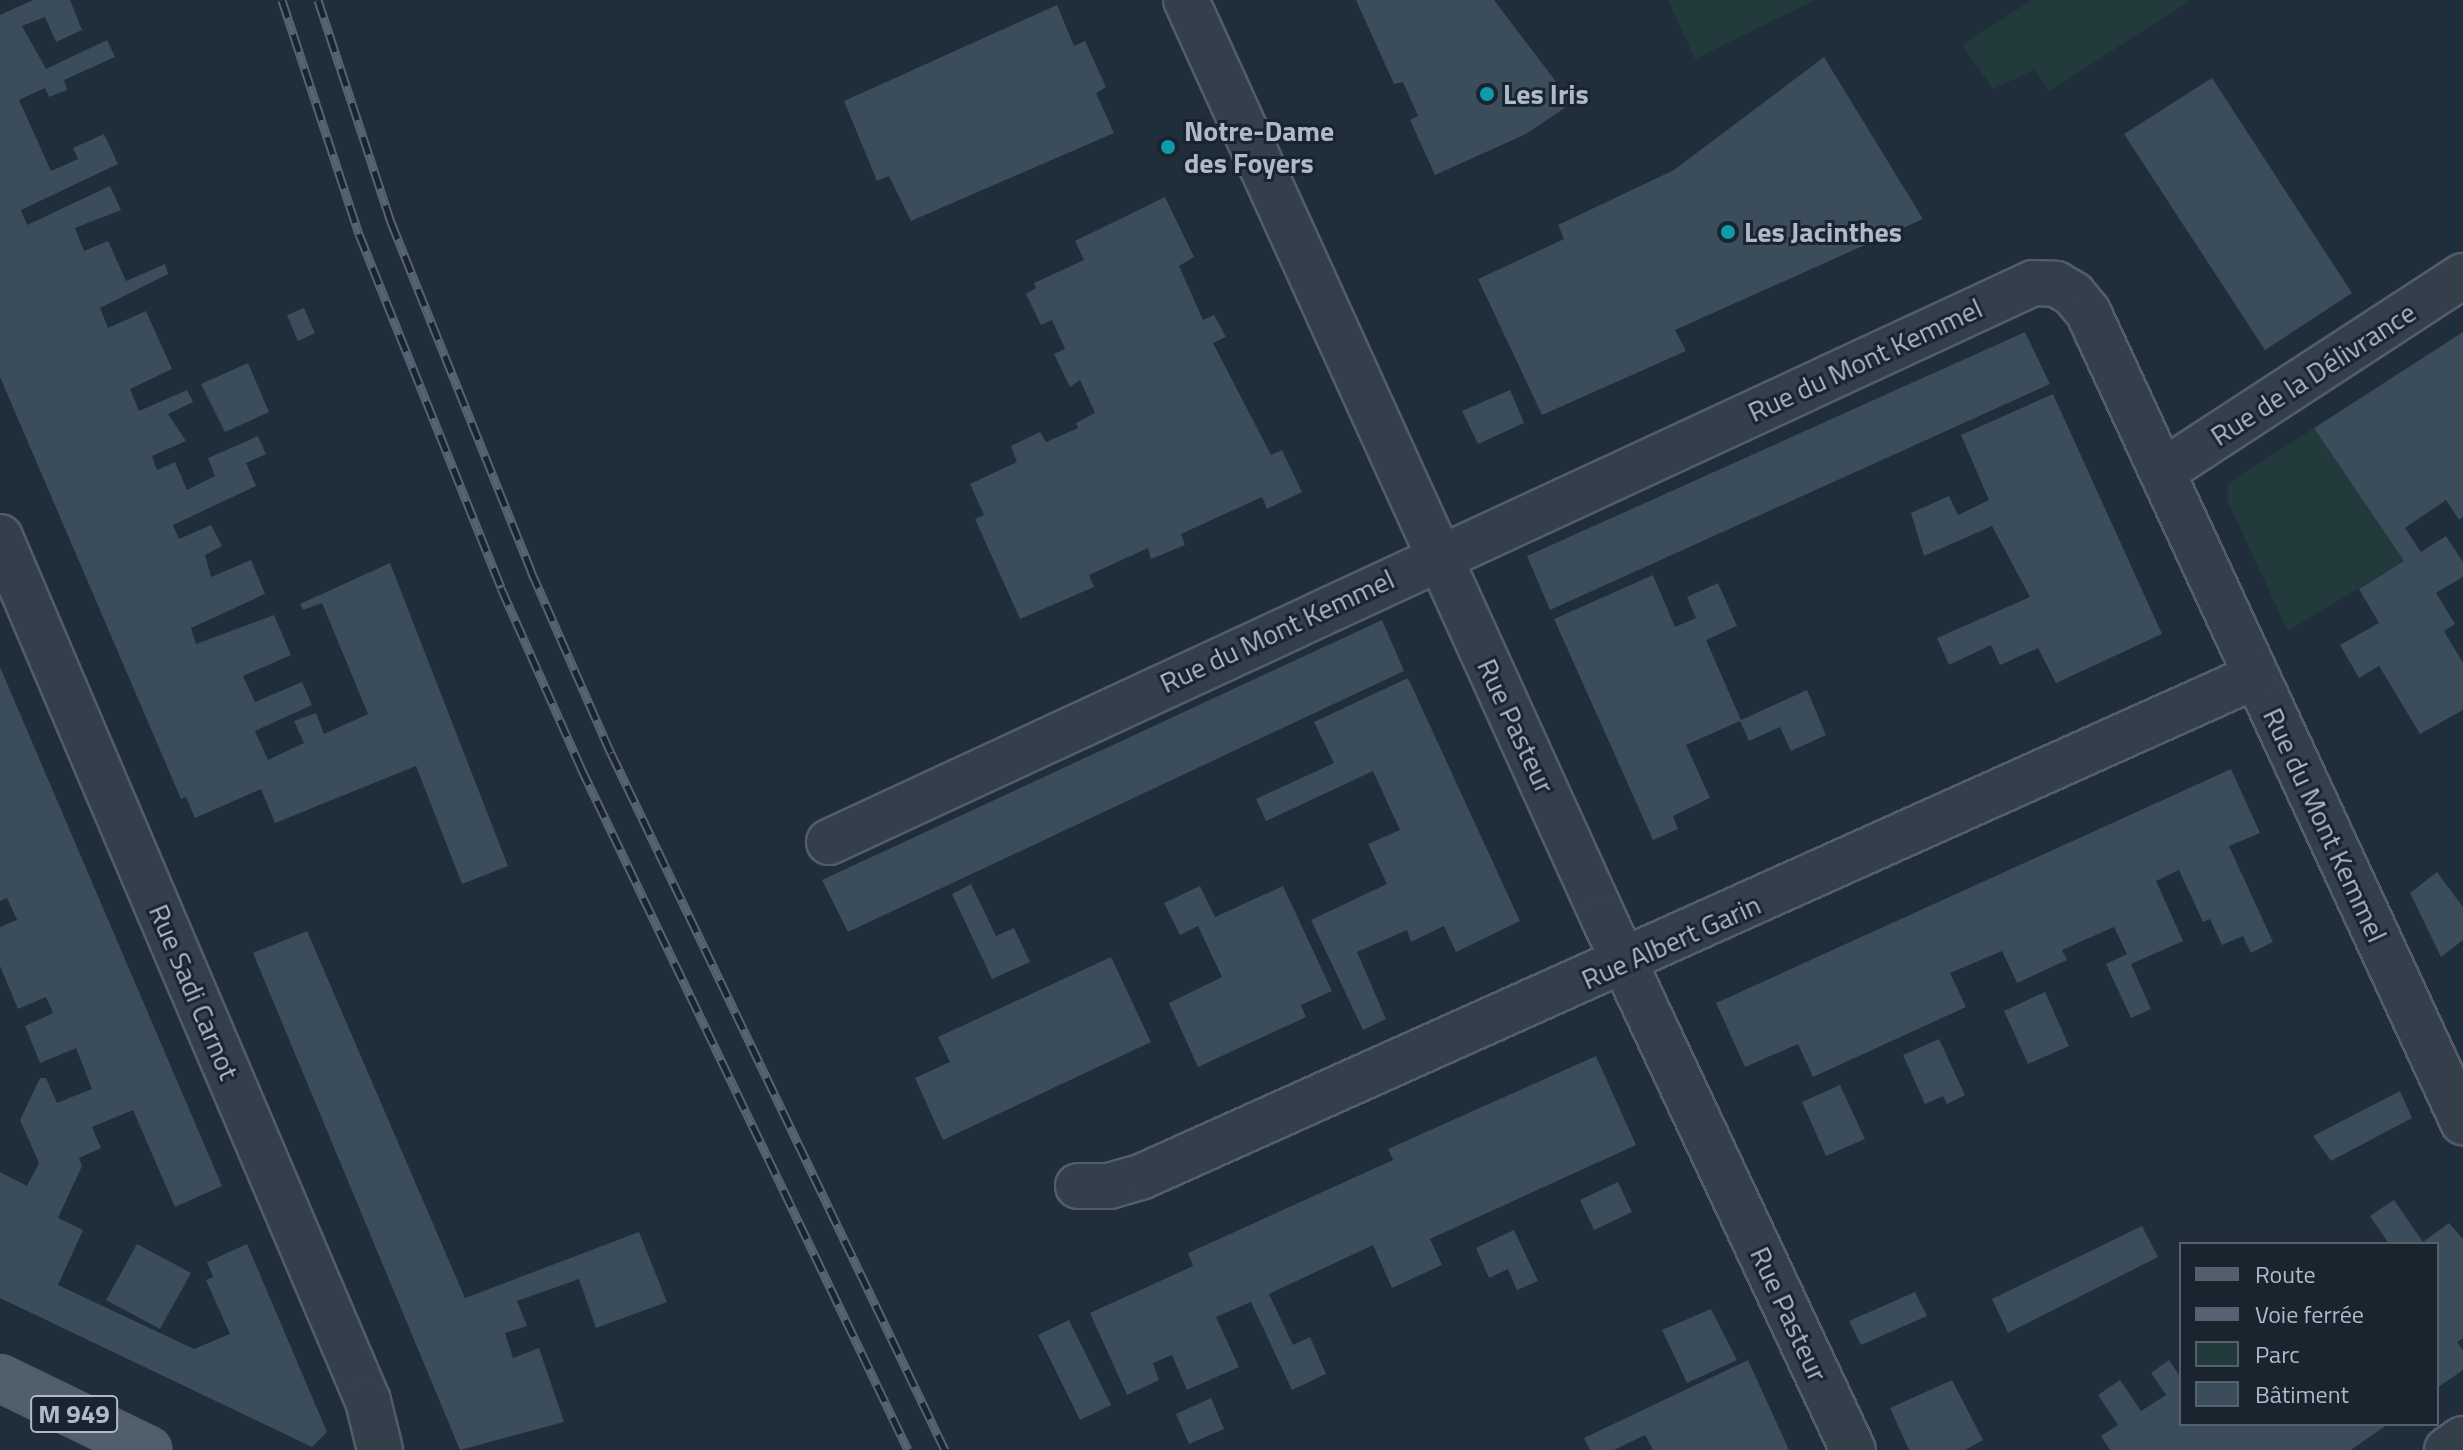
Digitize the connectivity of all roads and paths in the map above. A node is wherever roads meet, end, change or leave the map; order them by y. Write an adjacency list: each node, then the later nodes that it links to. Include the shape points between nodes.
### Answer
1 (1186, 0): 5 (street, Rue Pasteur)
2 (2463, 276): 3 (street, Rue de la Délivrance)
3 (2162, 472): 5 (street, Rue du Mont Kemmel, via 2088,312 2056,284 2033,283); 6 (street, Rue du Mont Kemmel)
4 (0, 537): 13 (street, Rue Sadi Carnot, via 368,1401)
5 (1438, 555): 7 (street, Rue du Mont Kemmel); 8 (street, Rue Pasteur)
6 (2256, 676): 8 (street, Rue Albert Garin); 9 (street, Rue du Mont Kemmel)
7 (829, 842)
8 (1625, 964): 10 (street, Rue Albert Garin, via 1143,1176 1109,1186); 14 (street, Rue Pasteur)
9 (2463, 1122)
10 (1078, 1186)
11 (0, 1378): 12 (main road, M 949)
12 (148, 1450)
13 (380, 1450)
14 (1853, 1450)

